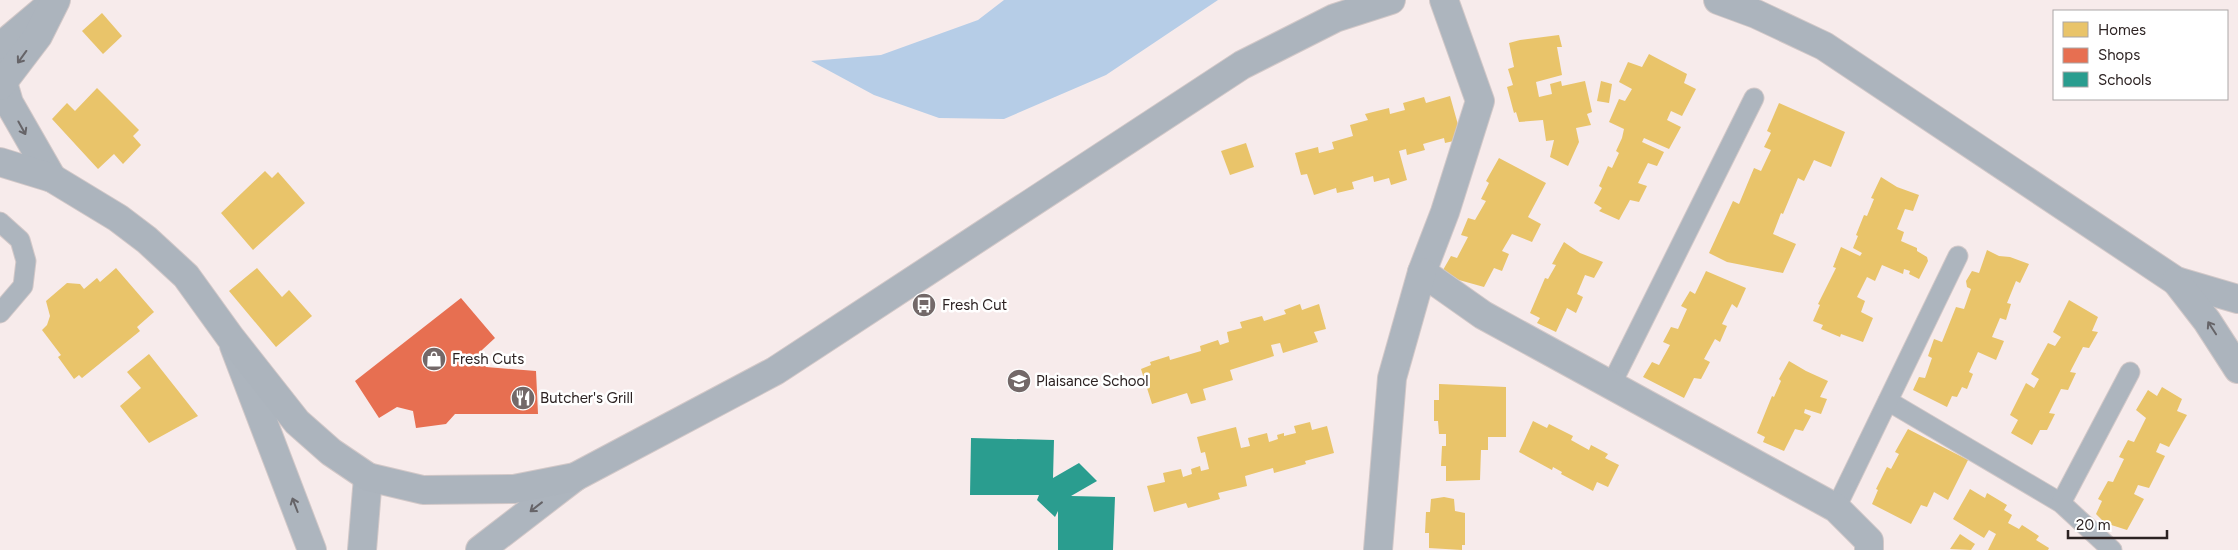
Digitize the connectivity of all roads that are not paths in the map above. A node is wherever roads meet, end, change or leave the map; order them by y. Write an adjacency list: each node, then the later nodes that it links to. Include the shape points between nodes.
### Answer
1 (1391, 0): 21 (main road, via 1335,18 1242,65 775,371)
2 (1444, 0): 11 (street, via 1480,101 1445,212)
3 (1718, 0): 12 (main road, via 1824,46)
4 (0, 47): 5 (main road, one-way to 5, via 56,0 38,36)
5 (1, 80): 8 (main road, one-way to 8, via 9,103)
6 (1754, 98): 18 (lane)
7 (0, 162): 8 (main road)
8 (52, 178): 15 (main road, via 118,218 146,240 186,276)
9 (0, 222): 14 (lane, via 20,240 26,261 22,286)
10 (1958, 256): 19 (lane)
11 (1422, 272): 18 (street, via 1483,315); 27 (street, via 1392,378)
12 (2176, 281): 13 (main road); 16 (main road, one-way to 12, via 2208,321)
13 (2238, 299)
14 (0, 313)
15 (230, 337): 20 (main road, via 298,422 331,452); 24 (street, one-way to 15)
16 (2238, 369)
17 (2130, 372): 22 (lane)
18 (1611, 385): 23 (street)
19 (1888, 401): 22 (lane); 23 (lane)
20 (368, 477): 21 (main road, via 423,490 467,491 514,489); 25 (street)
21 (575, 477): 26 (street, one-way to 26)
22 (2061, 503): 29 (lane)
23 (1836, 508): 28 (street, via 1869,541)
24 (312, 550)
25 (362, 550)
26 (480, 550)
27 (1378, 550)
28 (1869, 550)
29 (2112, 550)

